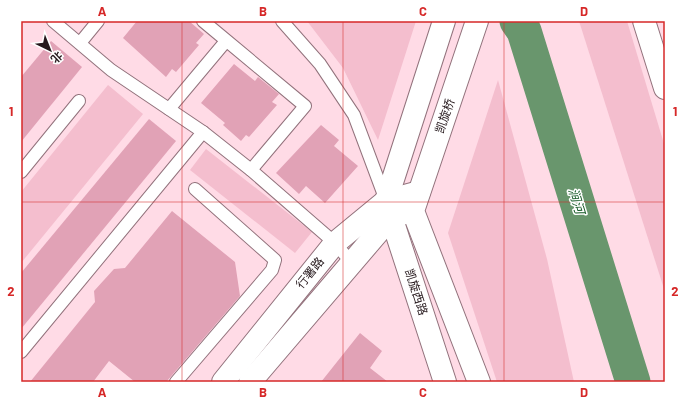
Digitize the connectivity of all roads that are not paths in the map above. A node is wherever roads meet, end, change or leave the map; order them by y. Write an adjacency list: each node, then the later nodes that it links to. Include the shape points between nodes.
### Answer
1 (53, 21): 9 (lane)
2 (98, 21): 9 (lane)
3 (203, 21): 8 (lane)
4 (282, 21): 18 (lane, via 320,64 354,115)
5 (444, 21): 18 (main road)
6 (477, 21): 17 (main road, 凯旋桥)
7 (644, 21): 10 (main road)
8 (226, 41): 12 (lane); 14 (lane, via 305,106)
9 (80, 43): 12 (lane, via 111,70)
10 (665, 88)
11 (79, 101): 15 (lane)
12 (169, 109): 13 (lane)
13 (202, 132): 14 (lane); 21 (lane)
14 (251, 170): 19 (lane)
15 (21, 172)
16 (195, 189): 22 (lane, via 275,260 272,270)
17 (416, 201): 18 (main road, 行署路); 26 (main road)
18 (389, 209): 19 (main road, 行署路); 20 (main road, 行署路); 25 (main road, 凯旋西路)
19 (335, 243): 20 (lane); 23 (main road, 行署路)
20 (351, 262): 24 (main road, 行署路)
21 (21, 352)
22 (176, 382)
23 (223, 382)
24 (250, 382)
25 (445, 382)
26 (479, 382)

